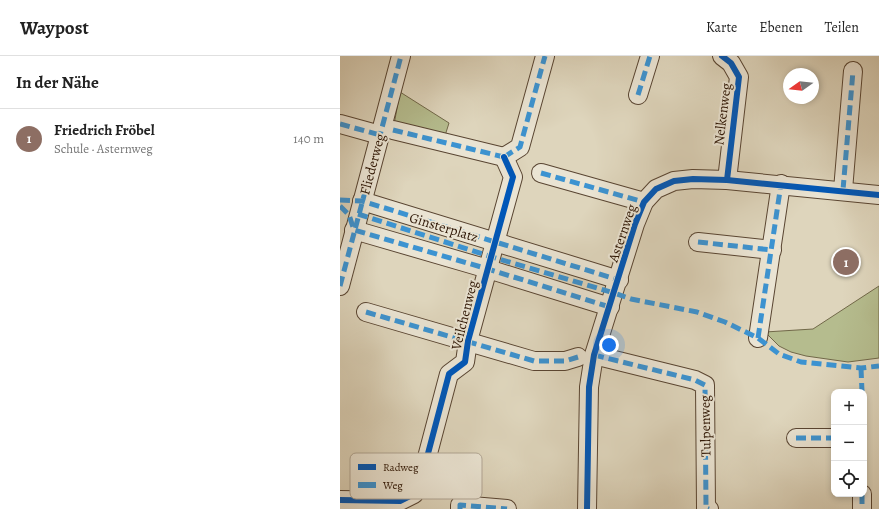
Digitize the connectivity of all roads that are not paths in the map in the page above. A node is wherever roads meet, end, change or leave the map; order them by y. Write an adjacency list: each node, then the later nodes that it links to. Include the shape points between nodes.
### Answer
1 (401, 56): 8 (street, Fliederweg)
2 (545, 56): 9 (street, via 520,147)
3 (650, 56): 6 (street)
4 (722, 56): 11 (street, Nelkenweg, via 731,63 739,77)
5 (853, 71): 13 (street)
6 (638, 95)
7 (340, 124): 8 (street)
8 (387, 132): 9 (street, Fliederweg); 15 (street, Fliederweg)
9 (504, 157): 18 (street, via 513,177)
10 (541, 172): 16 (street)
11 (727, 180): 12 (street, Asternweg); 16 (street, Asternweg, via 674,181 656,189)
12 (781, 184): 13 (street, Asternweg); 20 (street)
13 (843, 190): 14 (street, Asternweg)
14 (879, 195)
15 (362, 201): 17 (street, Fliederweg); 18 (street, Ginsterplatz)
16 (644, 202): 23 (street, Asternweg)
17 (354, 230): 21 (street, Ginsterplatz); 22 (street, Fliederweg)
18 (496, 242): 21 (street, Veilchenweg); 23 (street, Ginsterplatz)
19 (698, 242): 20 (street)
20 (772, 250): 26 (street)
21 (488, 269): 24 (street, Ginsterplatz); 27 (street, Veilchenweg)
22 (341, 276)
23 (619, 280): 24 (street, Asternweg)
24 (610, 307): 28 (street, Asternweg)
25 (366, 312): 27 (street, Veilchenweg)
26 (758, 338)
27 (468, 341): 28 (street, Veilchenweg, via 534,361 565,361); 31 (street, Veilchenweg, via 465,362 449,374)
28 (586, 356): 37 (street, Asternweg, via 589,387); 38 (street, Tulpenweg, via 695,380 705,385 706,508)
29 (796, 438): 30 (street)
30 (831, 438)
31 (428, 453)
32 (862, 497): 39 (street)
33 (404, 499): 34 (street, Veilchenweg)
34 (340, 500)
35 (460, 509): 36 (street, via 460,505)
36 (506, 509)
37 (587, 509)
38 (709, 509)
39 (862, 509)

